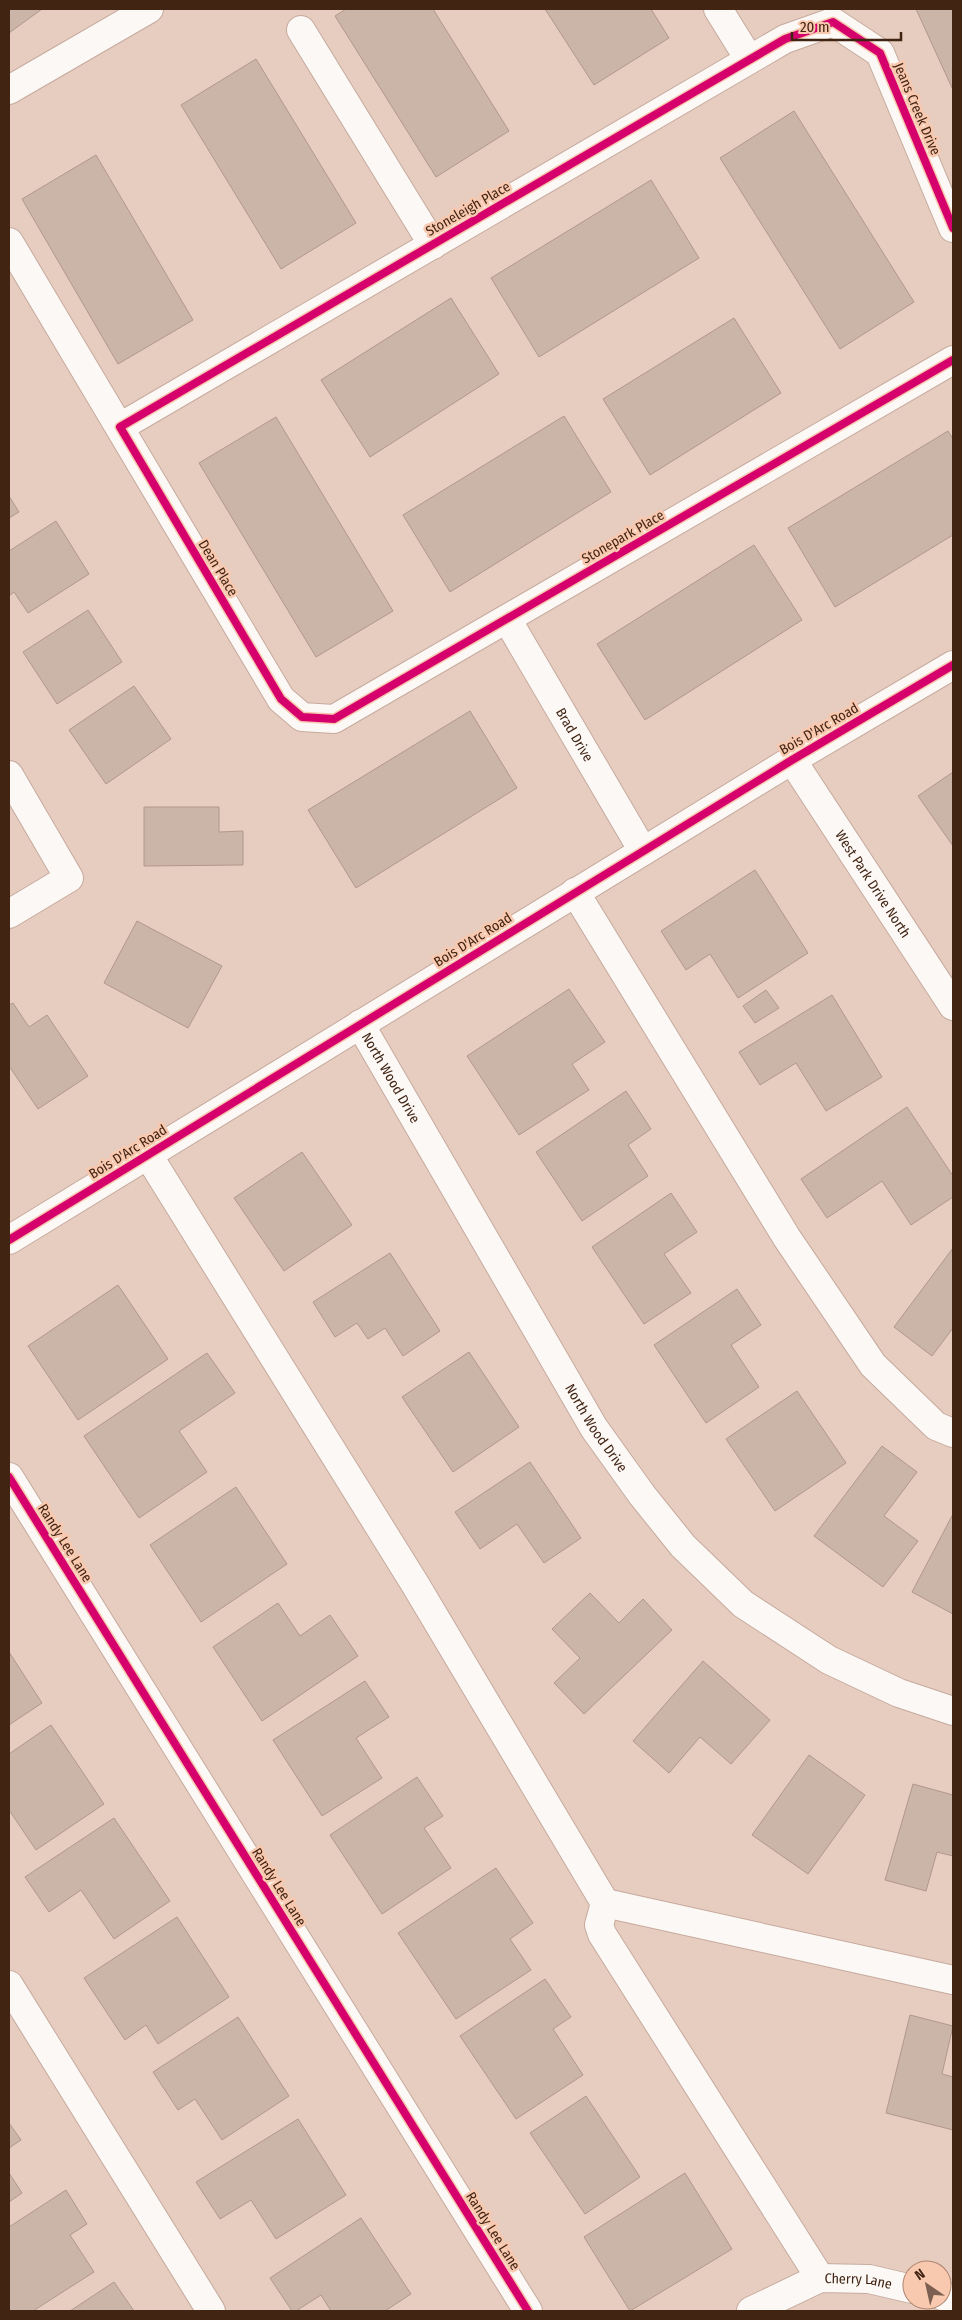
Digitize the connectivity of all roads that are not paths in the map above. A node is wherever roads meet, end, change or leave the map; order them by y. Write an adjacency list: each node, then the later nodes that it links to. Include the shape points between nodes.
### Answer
1 (149, 9): 6 (street)
2 (718, 9): 5 (street)
3 (833, 22): 5 (street, Stoneleigh Place, via 785,39); 7 (street, Jeans Creek Drive, via 880,53)
4 (301, 30): 9 (street)
5 (749, 60): 9 (street, Stoneleigh Place)
6 (9, 90)
7 (953, 228)
8 (9, 242): 11 (street, Dean Place)
9 (433, 245): 11 (street, Stoneleigh Place)
10 (953, 360): 12 (street, Stonepark Place)
11 (120, 427): 14 (street, Dean Place, via 281,699)
12 (507, 619): 14 (street, Stonepark Place, via 334,719); 17 (street, Brad Drive)
13 (953, 665): 15 (street, Bois D'Arc Road)
14 (302, 717)
15 (792, 760): 17 (street, Bois D'Arc Road); 20 (street, West Park Drive North)
16 (9, 775): 19 (street, via 69,878)
17 (643, 851): 18 (street, Bois D'Arc Road)
18 (575, 892): 21 (street, Bois D'Arc Road); 24 (street, via 788,1238 873,1365 936,1426)
19 (9, 914)
20 (953, 1006)
21 (360, 1024): 22 (street, Bois D'Arc Road); 26 (street, North Wood Drive, via 594,1428 683,1546 743,1604 829,1660 899,1693)
22 (148, 1155): 23 (street, Bois D'Arc Road); 27 (street, via 415,1584)
23 (9, 1240)
24 (953, 1433)
25 (9, 1477): 33 (street, Randy Lee Lane)
26 (953, 1711)
27 (605, 1903): 28 (street); 30 (street, via 598,1926 602,1934)
28 (953, 1980)
29 (9, 1985): 32 (street)
30 (820, 2278): 31 (street, Cherry Lane, via 870,2279); 34 (street, Cherry Lane)
31 (902, 2287)
32 (211, 2311)
33 (528, 2311)
34 (751, 2311)

